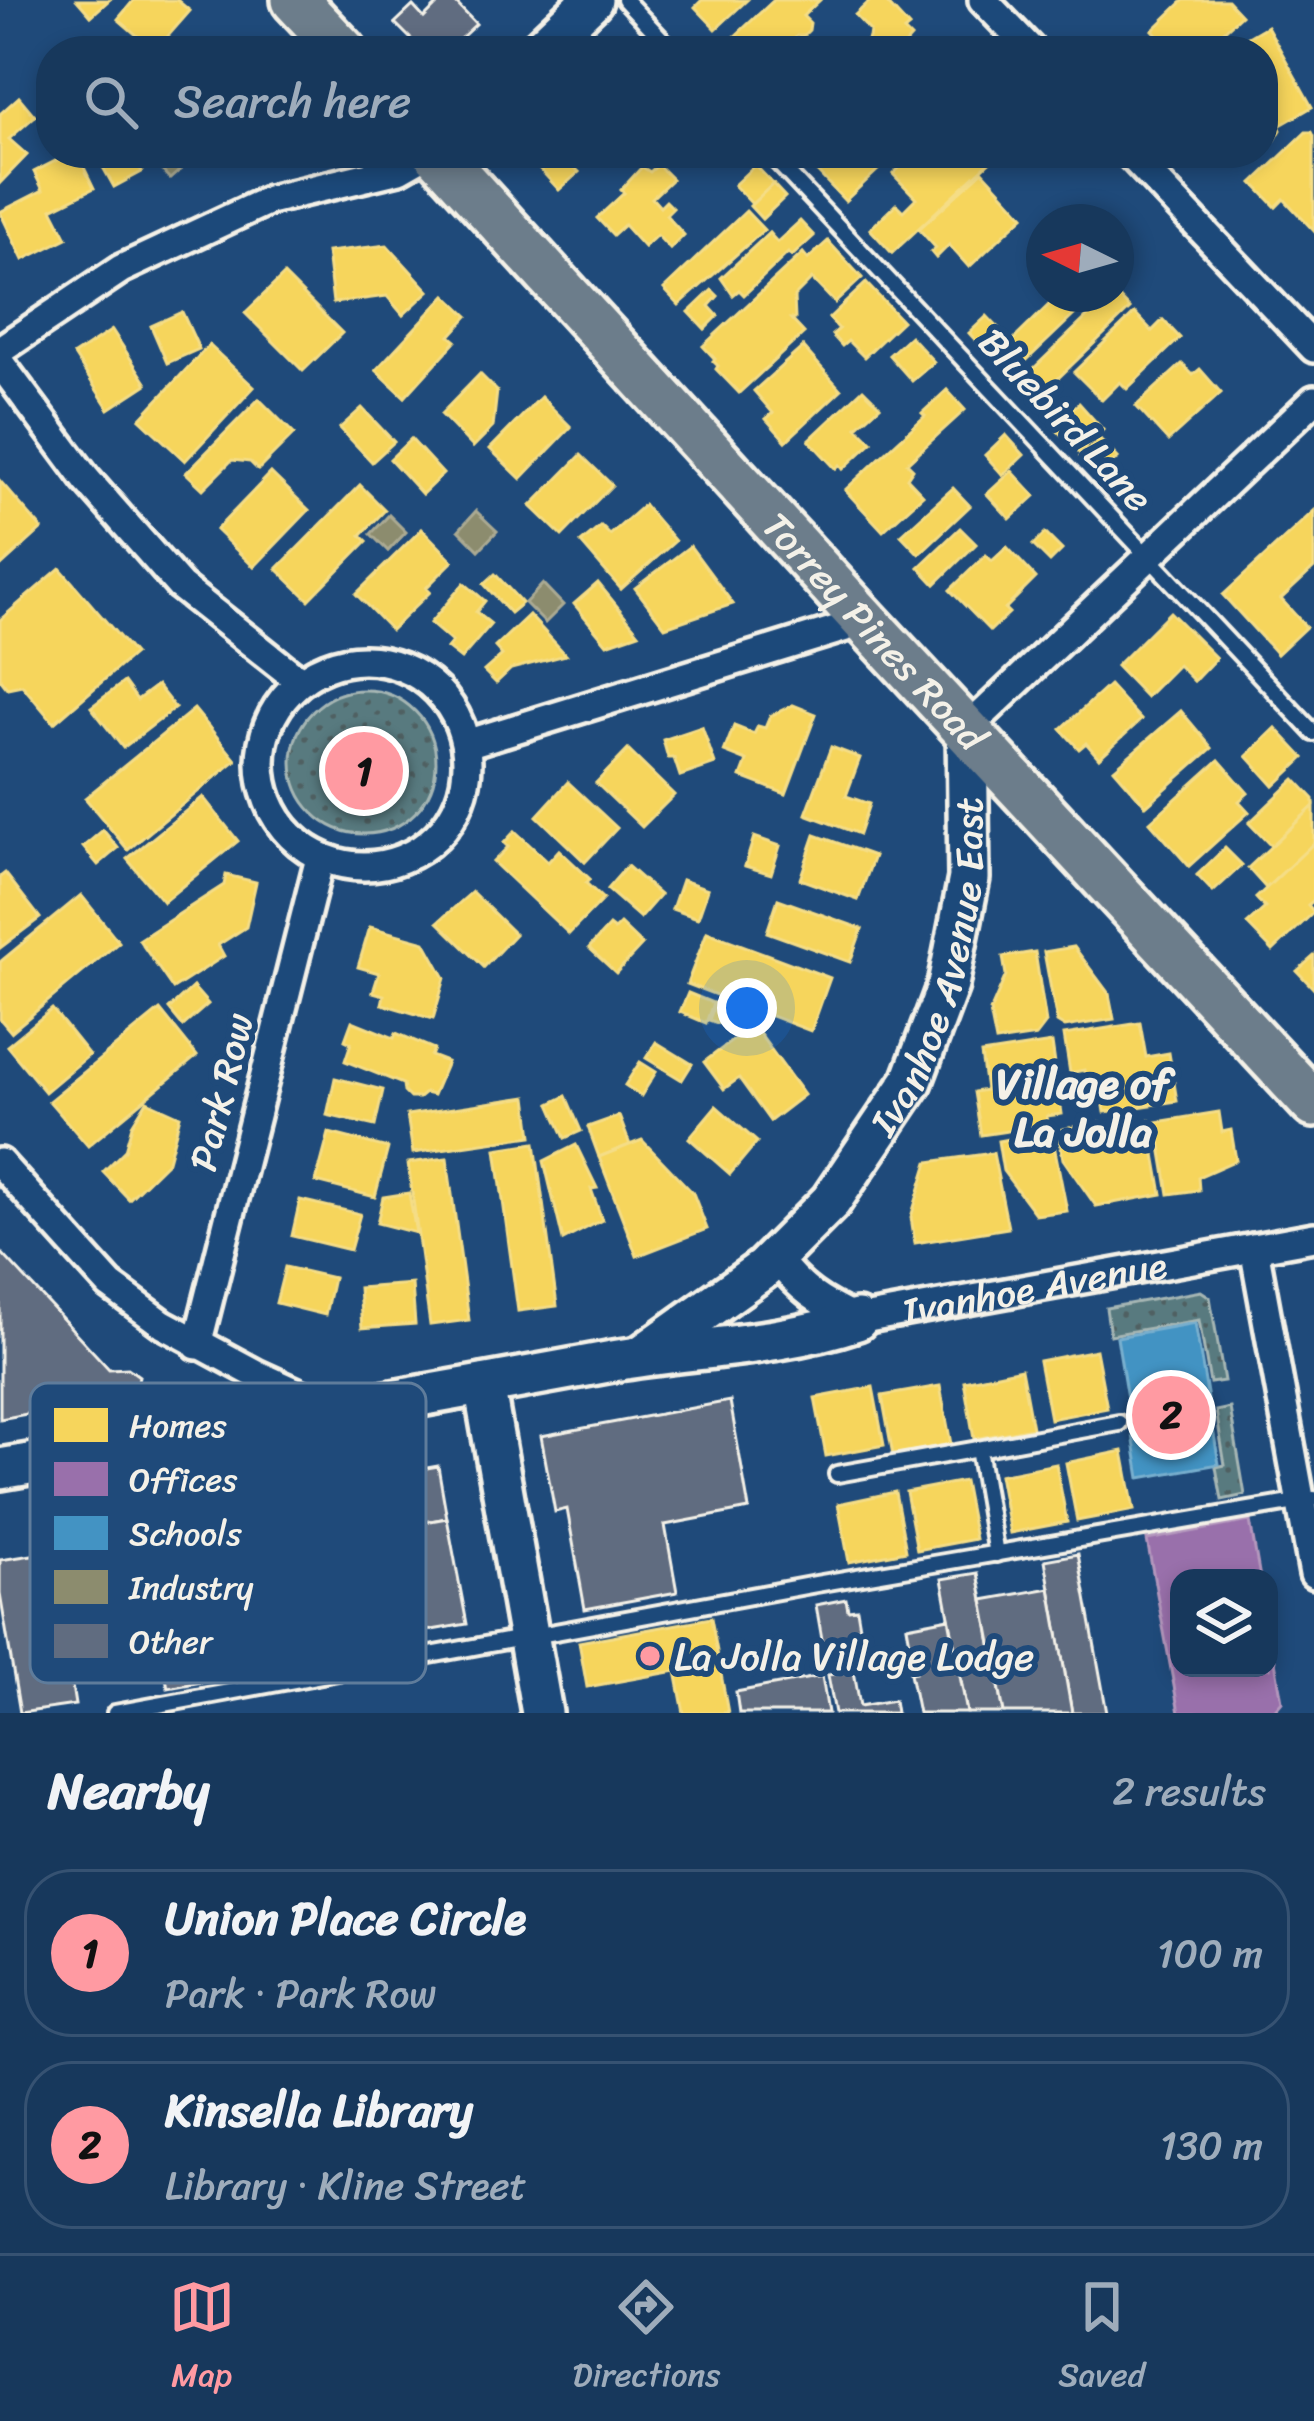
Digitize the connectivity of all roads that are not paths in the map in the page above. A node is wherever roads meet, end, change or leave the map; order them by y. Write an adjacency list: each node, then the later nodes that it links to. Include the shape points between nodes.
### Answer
1 (296, 0): 5 (main road)
2 (592, 0): 6 (street)
3 (625, 0): 7 (lane)
4 (983, 0): 8 (street)
5 (329, 36)
6 (554, 36)
7 (659, 36)
8 (1018, 36)
9 (401, 168): 14 (street, via 268,200 121,269)
10 (451, 168): 18 (main road, Torrey Pines Road)
11 (783, 168): 17 (lane, Bluebird Lane)
12 (1143, 168): 13 (street)
13 (1314, 348)
14 (0, 350)
15 (0, 363): 19 (street, via 180,586)
16 (1314, 400): 17 (street)
17 (1151, 557): 20 (street); 21 (lane, Bluebird Lane)
18 (865, 620): 20 (main road, Torrey Pines Road); 22 (street)
19 (300, 681): 22 (street, via 331,664 401,666 454,711); 23 (street, via 276,706 262,739 260,775 290,838)
20 (967, 728): 24 (main road, Torrey Pines Road); 28 (street, Ivanhoe Avenue East, via 969,878 948,985 912,1081 831,1201)
21 (1314, 734)
22 (466, 745): 23 (street, via 457,808 435,840 383,865)
23 (320, 858): 30 (street, Park Row)
24 (1314, 1104)
25 (0, 1163): 30 (street, via 110,1285)
26 (1314, 1238): 27 (street, Ivanhoe Avenue)
27 (1254, 1248): 29 (street, Ivanhoe Avenue); 40 (street)
28 (776, 1257): 29 (street, Ivanhoe Avenue, via 820,1303); 31 (street, Ivanhoe Avenue East)
29 (856, 1320): 31 (street, via 767,1342)
30 (197, 1345): 32 (street)
31 (641, 1357): 33 (street)
32 (278, 1383)
33 (484, 1385): 34 (street); 43 (street)
34 (426, 1395)
35 (1119, 1424): 36 (lane)
36 (978, 1449): 39 (lane); 41 (lane)
37 (30, 1464): 38 (street)
38 (0, 1469)
39 (837, 1474)
40 (1307, 1500): 41 (lane); 42 (street)
41 (996, 1554): 43 (lane)
42 (1314, 1574)
43 (529, 1639): 44 (lane); 47 (street)
44 (426, 1657)
45 (283, 1683): 46 (lane)
46 (115, 1713)
47 (542, 1713)

